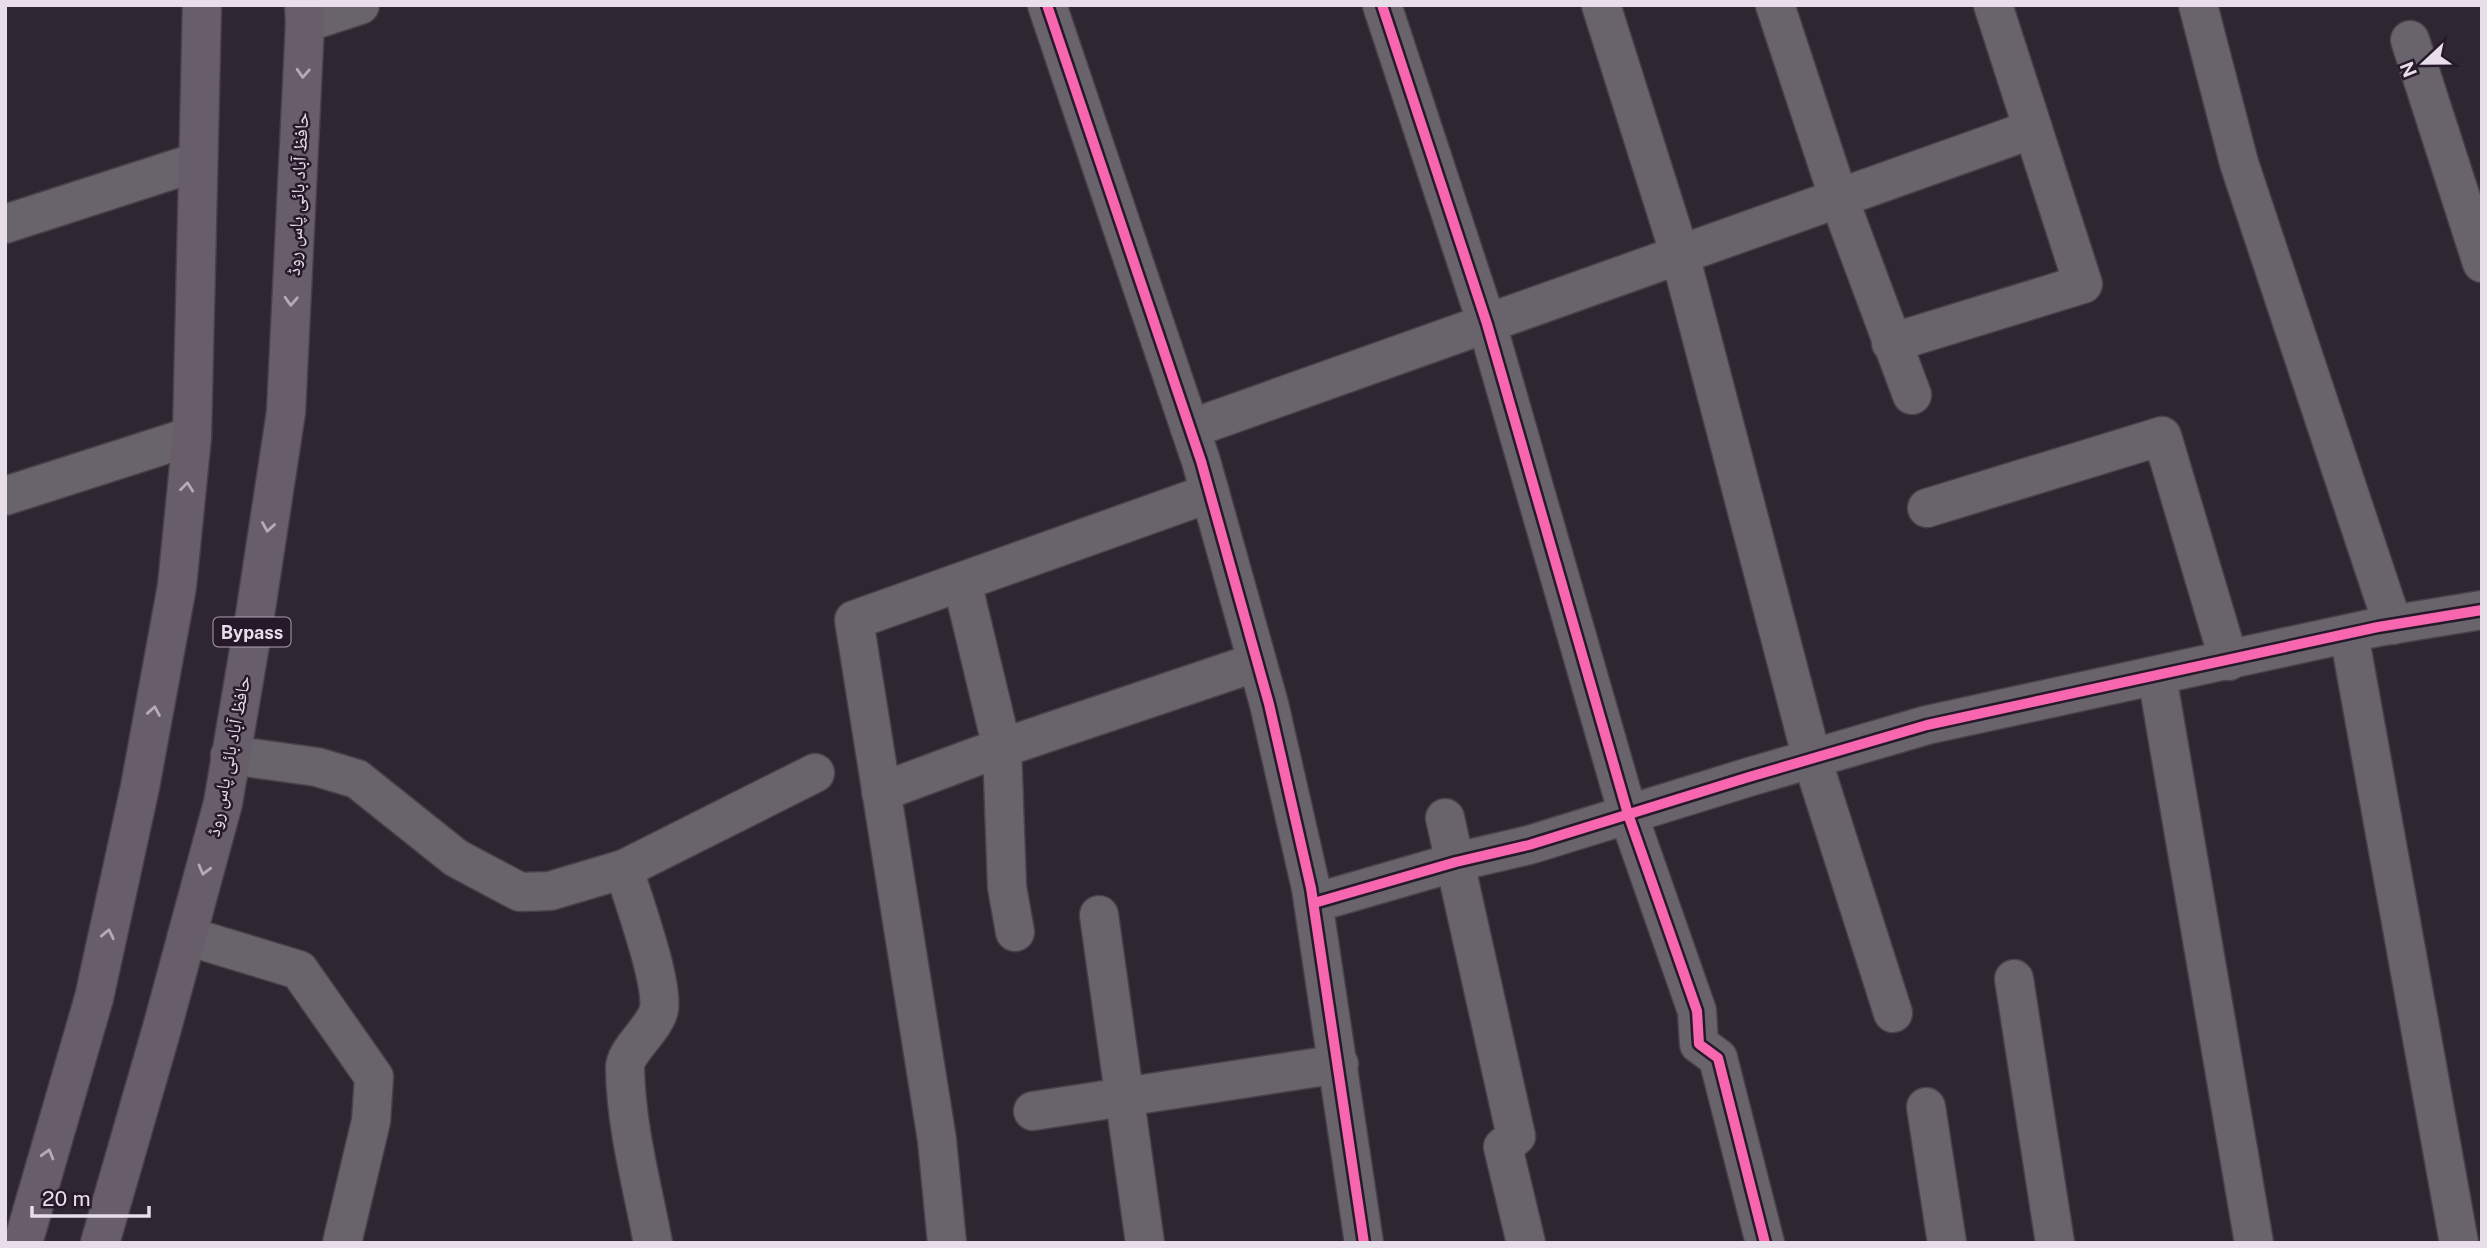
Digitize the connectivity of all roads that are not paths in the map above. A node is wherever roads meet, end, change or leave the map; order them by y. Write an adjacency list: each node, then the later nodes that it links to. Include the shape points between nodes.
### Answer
1 (202, 5): 12 (highway)
2 (360, 5): 9 (street)
3 (1047, 5): 20 (street)
4 (1382, 5): 17 (street)
5 (1601, 5): 15 (street)
6 (1775, 5): 13 (street)
7 (1993, 5): 11 (street)
8 (2198, 5): 27 (street, via 2239,163)
9 (304, 14): 33 (highway, حافظ آباد بائی پاس روڈ / Bypass, one-way to 33, via 286,412)
10 (2410, 40): 16 (street)
11 (2033, 129): 13 (street); 18 (street, via 2083,284)
12 (197, 162): 14 (street); 21 (highway)
13 (1839, 199): 15 (street); 18 (street)
14 (5, 225)
15 (1680, 255): 17 (street); 34 (street)
16 (2482, 263)
17 (1487, 324): 20 (street); 37 (street)
18 (1891, 343): 19 (street)
19 (1912, 395)
20 (1190, 429): 22 (street)
21 (192, 436): 23 (street); 51 (highway, one-way to 21, via 94,998 177,586)
22 (1210, 493): 25 (street); 30 (street)
23 (5, 496)
24 (1927, 508): 29 (street, via 2162,436)
25 (962, 582): 32 (street); 36 (street, via 854,620)
26 (2482, 610): 27 (street)
27 (2393, 625): 28 (street)
28 (2349, 634): 29 (street); 63 (street)
29 (2230, 661): 31 (street)
30 (1257, 662): 32 (street); 41 (street)
31 (2157, 676): 34 (street, via 1927,726); 62 (street)
32 (1002, 748): 36 (street); 43 (street, via 1007,887)
33 (230, 755): 40 (street, via 317,767 357,779 456,858 520,892 550,891); 44 (highway, حافظ آباد بائی پاس روڈ / Bypass, one-way to 44, via 223,803)
34 (1812, 759): 37 (street); 46 (street)
35 (815, 773): 40 (street)
36 (880, 792): 55 (street, via 937,1140)
37 (1628, 814): 39 (street); 59 (street, via 1697,1011 1699,1044 1718,1058)
38 (1445, 818): 39 (street)
39 (1456, 862): 41 (street); 58 (street, via 1516,1136 1503,1147)
40 (624, 869): 54 (street, via 657,979 659,1010 624,1064 630,1126)
41 (1314, 903): 47 (street)
42 (1099, 915): 48 (street)
43 (1015, 932)
44 (187, 936): 52 (highway, حافظ آباد بائی پاس روڈ / Bypass); 53 (street, via 299,971 374,1077 371,1121)
45 (2014, 979): 61 (street)
46 (1893, 1013)
47 (1339, 1064): 48 (street); 57 (street)
48 (1125, 1097): 50 (street); 56 (street)
49 (1926, 1107): 60 (street)
50 (1033, 1111)
51 (18, 1231)
52 (100, 1243)
53 (342, 1243)
54 (653, 1243)
55 (947, 1243)
56 (1145, 1243)
57 (1364, 1243)
58 (1527, 1243)
59 (1765, 1243)
60 (1947, 1243)
61 (2055, 1243)
62 (2253, 1243)
63 (2459, 1243)

